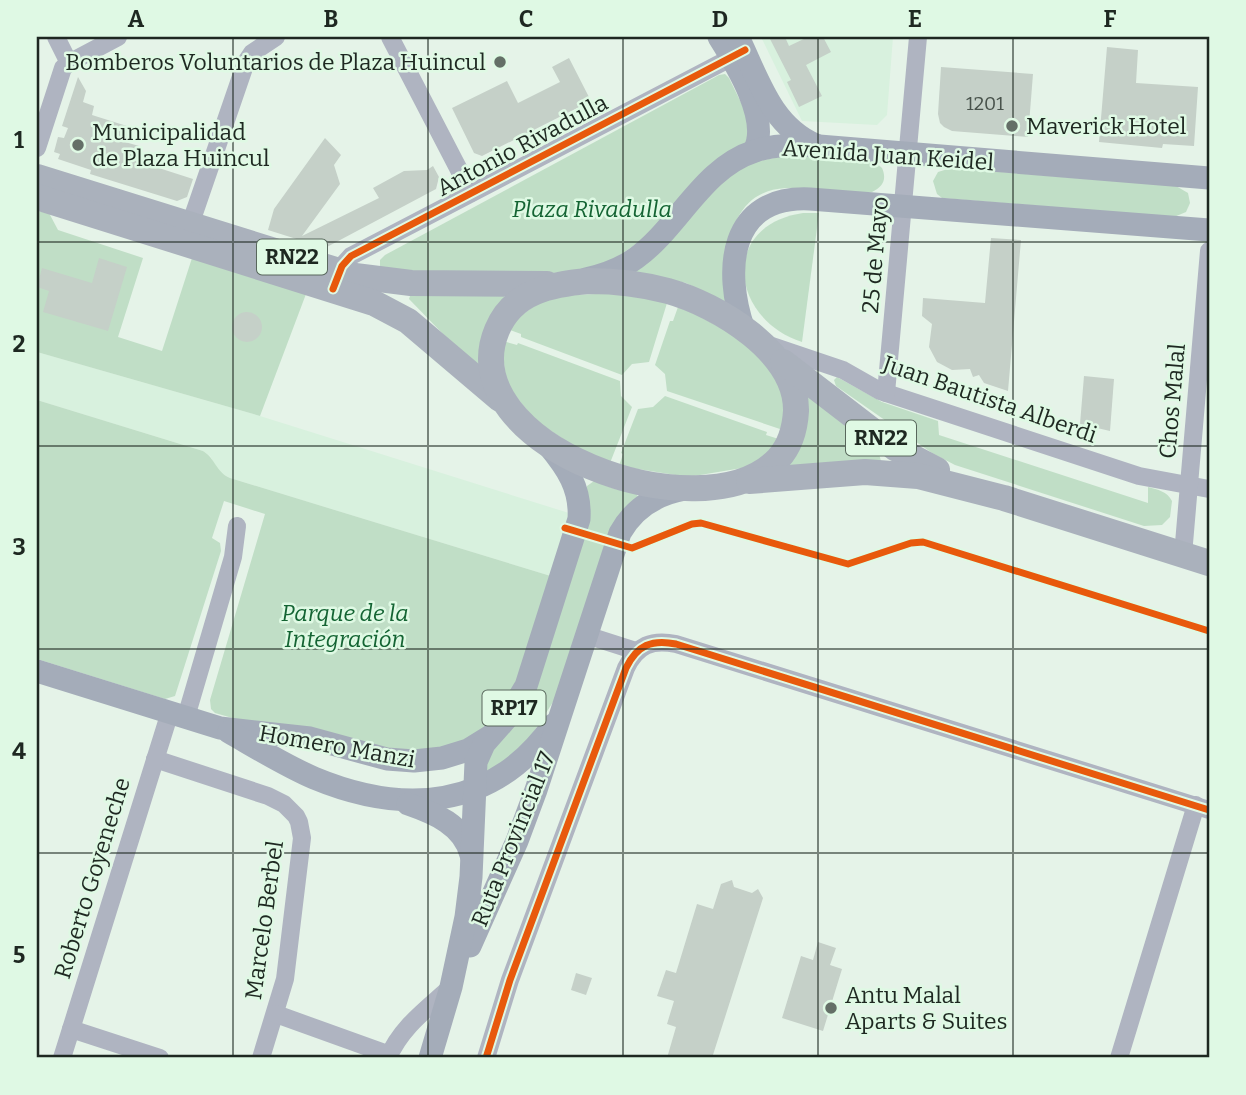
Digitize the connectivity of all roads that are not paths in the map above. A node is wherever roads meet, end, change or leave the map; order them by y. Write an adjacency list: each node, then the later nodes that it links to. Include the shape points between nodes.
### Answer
1 (56, 37): 8 (street)
2 (118, 37): 8 (street)
3 (276, 37): 18 (street, via 246,62)
4 (390, 37): 15 (street)
5 (719, 37): 7 (main road)
6 (918, 37): 12 (street, 25 de Mayo)
7 (738, 48): 9 (main road, via 781,120 798,136); 11 (main road, via 759,122); 15 (street, Antonio Rivadulla)
8 (69, 62): 10 (street, via 60,75)
9 (819, 146): 11 (main road, Avenida Juan Keidel); 12 (main road, Avenida Juan Keidel)
10 (37, 148)
11 (754, 151): 22 (main road, Avenida Juan Keidel, via 716,174 635,259 608,273)
12 (909, 155): 14 (main road, Avenida Juan Keidel); 17 (street, 25 de Mayo)
13 (37, 177): 18 (highway, RN22)
14 (1209, 178)
15 (471, 193): 21 (street, Antonio Rivadulla, via 351,257)
16 (37, 197): 21 (highway, RN22)
17 (905, 206): 19 (main road); 23 (main road, via 791,198 758,211 743,231 734,262 735,299); 24 (street, 25 de Mayo)
18 (190, 225): 21 (highway, RN22)
19 (1209, 230)
20 (1209, 251): 28 (street, Chos Malal)
21 (336, 280): 22 (highway, RN22); 25 (highway, RN22, via 408,321)
22 (564, 283): 23 (highway, RN22, via 620,282 671,292 709,308); 25 (highway, RN22, via 525,296 499,325 490,366)
23 (759, 342): 24 (street, Juan Bautista Alberdi, via 843,370); 27 (highway, RN22, via 791,380 796,406 793,430 778,459); 31 (highway, RN22, via 895,448)
24 (886, 393): 28 (street, Juan Bautista Alberdi, via 1139,476)
25 (504, 403): 26 (highway, RN22)
26 (542, 437): 29 (highway, RN22, via 609,475); 41 (main road, Ruta Provincial 17 / RP17, via 575,483 579,519 526,686)
27 (740, 482): 29 (highway, RN22); 31 (highway, RN22, via 883,472)
28 (1189, 486): 30 (street, Juan Bautista Alberdi); 33 (street, Chos Malal)
29 (691, 488): 35 (main road, Ruta Provincial 17 / RP17, via 649,502 624,524)
30 (1209, 489)
31 (1004, 498): 33 (highway, RN22)
32 (237, 526): 39 (street, Roberto Goyeneche, via 233,557)
33 (1183, 555): 34 (highway, RN22)
34 (1209, 563)
35 (586, 635): 36 (street); 38 (main road, Ruta Provincial 17 / RP17)
36 (636, 651): 45 (street, via 654,642 676,644); 55 (street, via 510,979)
37 (37, 671): 39 (main road, Homero Manzi)
38 (564, 704): 43 (main road, Homero Manzi, via 528,755); 47 (main road, Ruta Provincial 17 / RP17, via 524,824)
39 (178, 715): 40 (main road, Homero Manzi); 42 (street, Roberto Goyeneche)
40 (220, 727): 41 (main road, Homero Manzi, via 302,737 387,759 414,761 456,755); 44 (main road, Homero Manzi, via 316,778)
41 (490, 736): 43 (main road, Ruta Provincial 17 / RP17, via 476,762)
42 (155, 759): 48 (street, Marcelo Berbel, via 268,796 284,804 299,822 302,838 289,952); 49 (street, Roberto Goyeneche)
43 (474, 790): 44 (main road, Homero Manzi, via 432,800); 46 (main road, Ruta Provincial 17 / RP17)
44 (395, 800): 46 (main road, via 451,825 467,844)
45 (1203, 808): 56 (street)
46 (472, 860): 47 (main road, Ruta Provincial 17 / RP17)
47 (452, 987): 50 (street, via 409,1025); 54 (main road, Ruta Provincial 17 / RP17)
48 (276, 1014): 50 (street); 53 (street, Marcelo Berbel)
49 (71, 1030): 51 (street, Roberto Goyeneche); 52 (street)
50 (389, 1056)
51 (62, 1058)
52 (160, 1058)
53 (261, 1058)
54 (430, 1058)
55 (486, 1058)
56 (1119, 1058)

